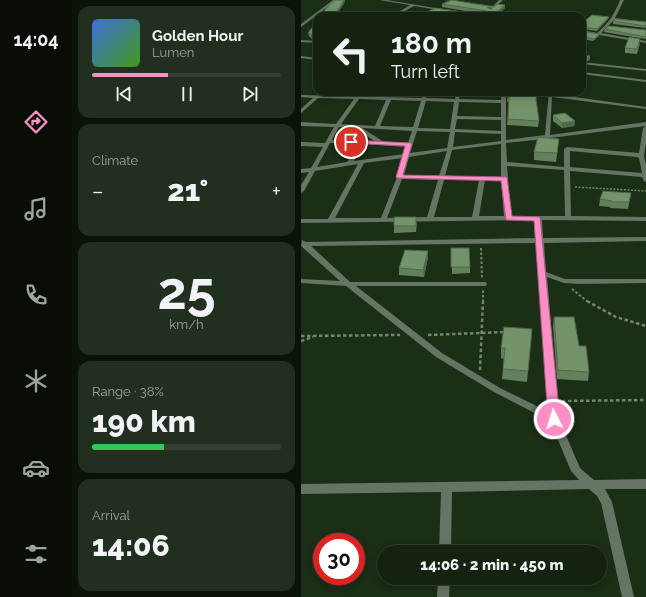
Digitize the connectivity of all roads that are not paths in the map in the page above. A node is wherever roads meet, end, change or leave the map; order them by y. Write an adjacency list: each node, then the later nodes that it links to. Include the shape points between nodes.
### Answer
1 (335, 0): 13 (street)
2 (381, 0): 7 (street)
3 (408, 0): 7 (street)
4 (446, 0): 8 (street)
5 (501, 0): 11 (street)
6 (623, 0): 17 (street)
7 (400, 3): 10 (street)
8 (466, 3)
9 (473, 4): 11 (street)
10 (413, 5): 12 (street); 14 (street)
11 (494, 7): 15 (street)
12 (453, 11)
13 (319, 12)
14 (401, 12)
15 (489, 12)
16 (313, 17): 19 (street)
17 (614, 19): 18 (street); 20 (street)
18 (646, 23)
19 (301, 26)
20 (609, 26): 21 (street); 23 (street)
21 (616, 27)
22 (586, 32): 23 (street)
23 (598, 34): 26 (street)
24 (301, 41): 25 (street)
25 (313, 42)
26 (646, 42)
27 (301, 57): 28 (street)
28 (313, 58)
29 (586, 63): 30 (street)
30 (646, 70)
31 (586, 74): 32 (street)
32 (646, 81)
33 (313, 95): 34 (street)
34 (301, 96)
35 (316, 96): 48 (street)
36 (338, 96): 42 (street)
37 (424, 96): 44 (street)
38 (458, 96): 45 (street)
39 (504, 96): 46 (street)
40 (551, 96): 60 (street)
41 (565, 96): 47 (street)
42 (357, 98): 43 (street); 53 (street)
43 (389, 99): 44 (street); 55 (street)
44 (422, 99): 45 (street); 57 (street)
45 (458, 100): 46 (street); 49 (street)
46 (503, 102): 50 (street)
47 (646, 108)
48 (302, 110)
49 (455, 117): 50 (street); 58 (street)
50 (503, 119): 59 (street)
51 (301, 124): 53 (street)
52 (646, 124): 60 (street)
53 (337, 126): 54 (street); 62 (street)
54 (356, 127): 55 (street); 64 (street)
55 (377, 128): 57 (street)
56 (646, 128): 69 (street)
57 (413, 129): 58 (street); 65 (street)
58 (453, 131): 59 (street); 67 (street)
59 (503, 132): 66 (street)
60 (547, 138): 66 (street)
61 (362, 142): 62 (street); 64 (street); 71 (street)
62 (327, 143): 63 (street); 73 (street)
63 (301, 144)
64 (383, 144): 65 (street)
65 (409, 144): 68 (street)
66 (503, 144): 67 (street); 72 (street)
67 (450, 149): 68 (street); 78 (street)
68 (406, 156): 70 (street); 76 (street)
69 (641, 156): 74 (street, via 567,149); 77 (street)
70 (362, 162): 71 (street); 90 (street)
71 (350, 164): 73 (street)
72 (504, 164): 74 (street); 80 (street)
73 (313, 169): 75 (street); 81 (street)
74 (567, 169): 77 (street); 85 (street)
75 (301, 170)
76 (399, 177): 78 (street); 87 (street)
77 (646, 177)
78 (443, 178): 79 (street); 88 (street)
79 (482, 178): 80 (street); 84 (street)
80 (504, 179): 82 (street)
81 (301, 191)
82 (508, 218): 83 (street); 84 (street)
83 (538, 218): 85 (street); 92 (street)
84 (475, 219): 88 (street)
85 (568, 219): 86 (street)
86 (646, 219)
87 (383, 220): 88 (street); 90 (street)
88 (430, 220)
89 (301, 221): 90 (street)
90 (330, 221)
91 (646, 239): 92 (street)
92 (539, 240): 93 (street); 94 (street)
93 (302, 243): 97 (street)
94 (543, 273): 95 (street, via 564,281); 99 (street)
95 (646, 280)
96 (301, 281): 97 (street)
97 (348, 284): 98 (street); 99 (street, via 439,354)
98 (483, 284)
99 (554, 419): 101 (street, via 576,471)
100 (646, 484): 101 (street)
101 (592, 485): 102 (street); 107 (street, via 606,502)
102 (447, 487): 103 (street); 104 (street)
103 (301, 490)
104 (445, 545)
105 (444, 585): 106 (street)
106 (443, 597)
107 (628, 597)

